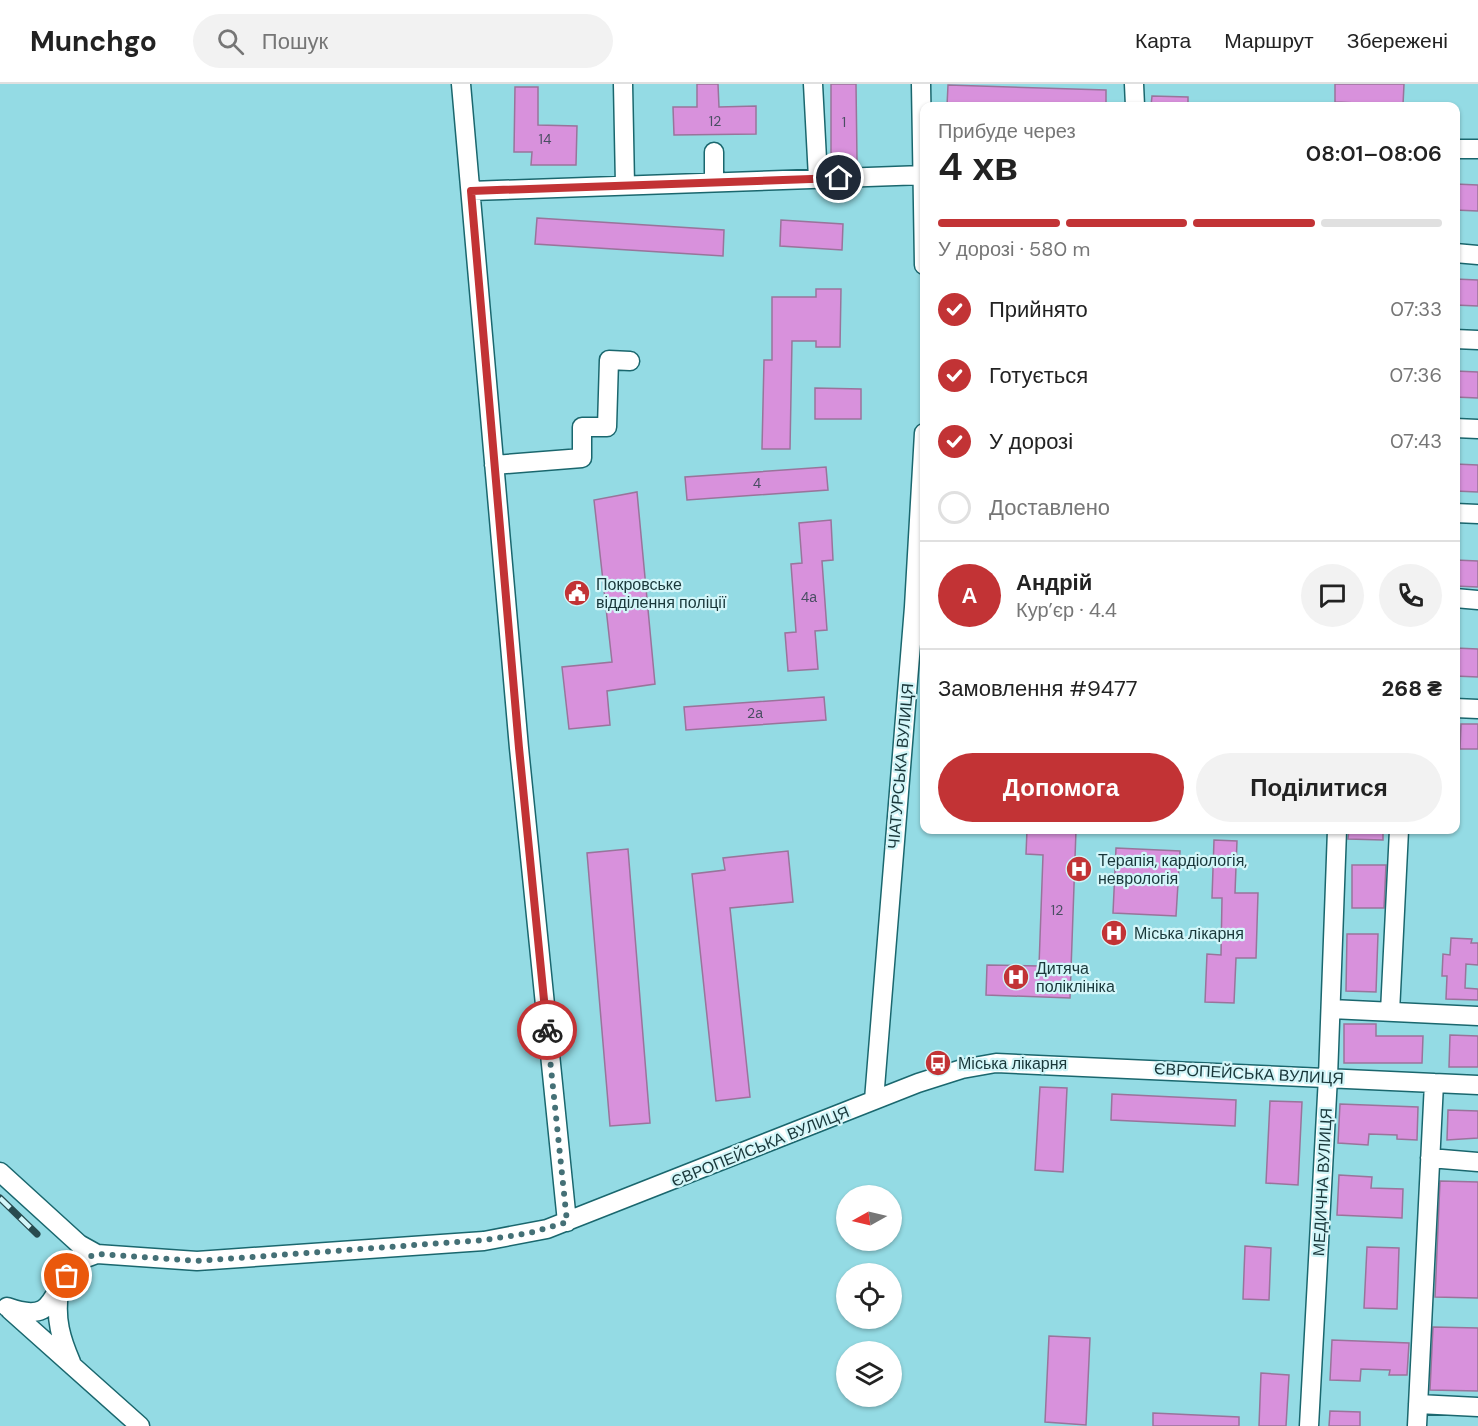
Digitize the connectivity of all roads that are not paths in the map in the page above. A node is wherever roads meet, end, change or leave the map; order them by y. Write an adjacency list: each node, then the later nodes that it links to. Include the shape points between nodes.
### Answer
1 (461, 84): 15 (street)
2 (623, 84): 14 (street)
3 (813, 84): 12 (street)
4 (921, 84): 6 (street)
5 (1134, 84): 7 (street)
6 (921, 102)
7 (1135, 102)
8 (1460, 149): 9 (street)
9 (1478, 149)
10 (714, 152): 13 (street)
11 (920, 175): 12 (street)
12 (818, 178): 13 (street)
13 (714, 182): 14 (street)
14 (625, 185): 15 (street)
15 (471, 191): 23 (street)
16 (1460, 254): 17 (street)
17 (1478, 255)
18 (1460, 339): 19 (street)
19 (1478, 340)
20 (630, 361): 23 (street, via 609,360 607,427 582,427 582,458)
21 (1460, 428): 22 (street)
22 (1478, 429)
23 (494, 465): 43 (street)
24 (920, 505): 39 (street, ЧІАТУРСЬКА ВУЛИЦЯ)
25 (1460, 513): 26 (street)
26 (1478, 514)
27 (1460, 598): 28 (street)
28 (1478, 600)
29 (1460, 708): 30 (street)
30 (1478, 709)
31 (1337, 834): 33 (street, МЕДИЧНА ВУЛИЦЯ)
32 (1399, 834): 34 (street)
33 (1331, 1009): 34 (street); 36 (street, МЕДИЧНА ВУЛИЦЯ)
34 (1390, 1012): 35 (street)
35 (1478, 1016)
36 (1328, 1077): 37 (street, ЄВРОПЕЙСЬКА ВУЛИЦЯ); 39 (street, ЄВРОПЕЙСЬКА ВУЛИЦЯ, via 996,1063 962,1069); 51 (street, МЕДИЧНА ВУЛИЦЯ)
37 (1434, 1083): 38 (street, ЄВРОПЕЙСЬКА ВУЛИЦЯ); 40 (street)
38 (1478, 1085)
39 (874, 1100): 43 (street, ЄВРОПЕЙСЬКА ВУЛИЦЯ)
40 (1430, 1158): 41 (street); 48 (street)
41 (1478, 1162)
42 (0, 1172): 44 (street, via 79,1244)
43 (567, 1222): 44 (street, ЄВРОПЕЙСЬКА ВУЛИЦЯ, via 484,1240 197,1261)
44 (98, 1254): 45 (street, via 73,1266)
45 (60, 1289): 46 (street, via 51,1305 40,1312 25,1313); 47 (street, via 59,1330)
46 (4, 1304): 47 (street)
47 (73, 1368): 50 (street)
48 (1418, 1404): 49 (street); 52 (street)
49 (1478, 1407)
50 (140, 1426)
51 (1309, 1426)
52 (1417, 1426)

